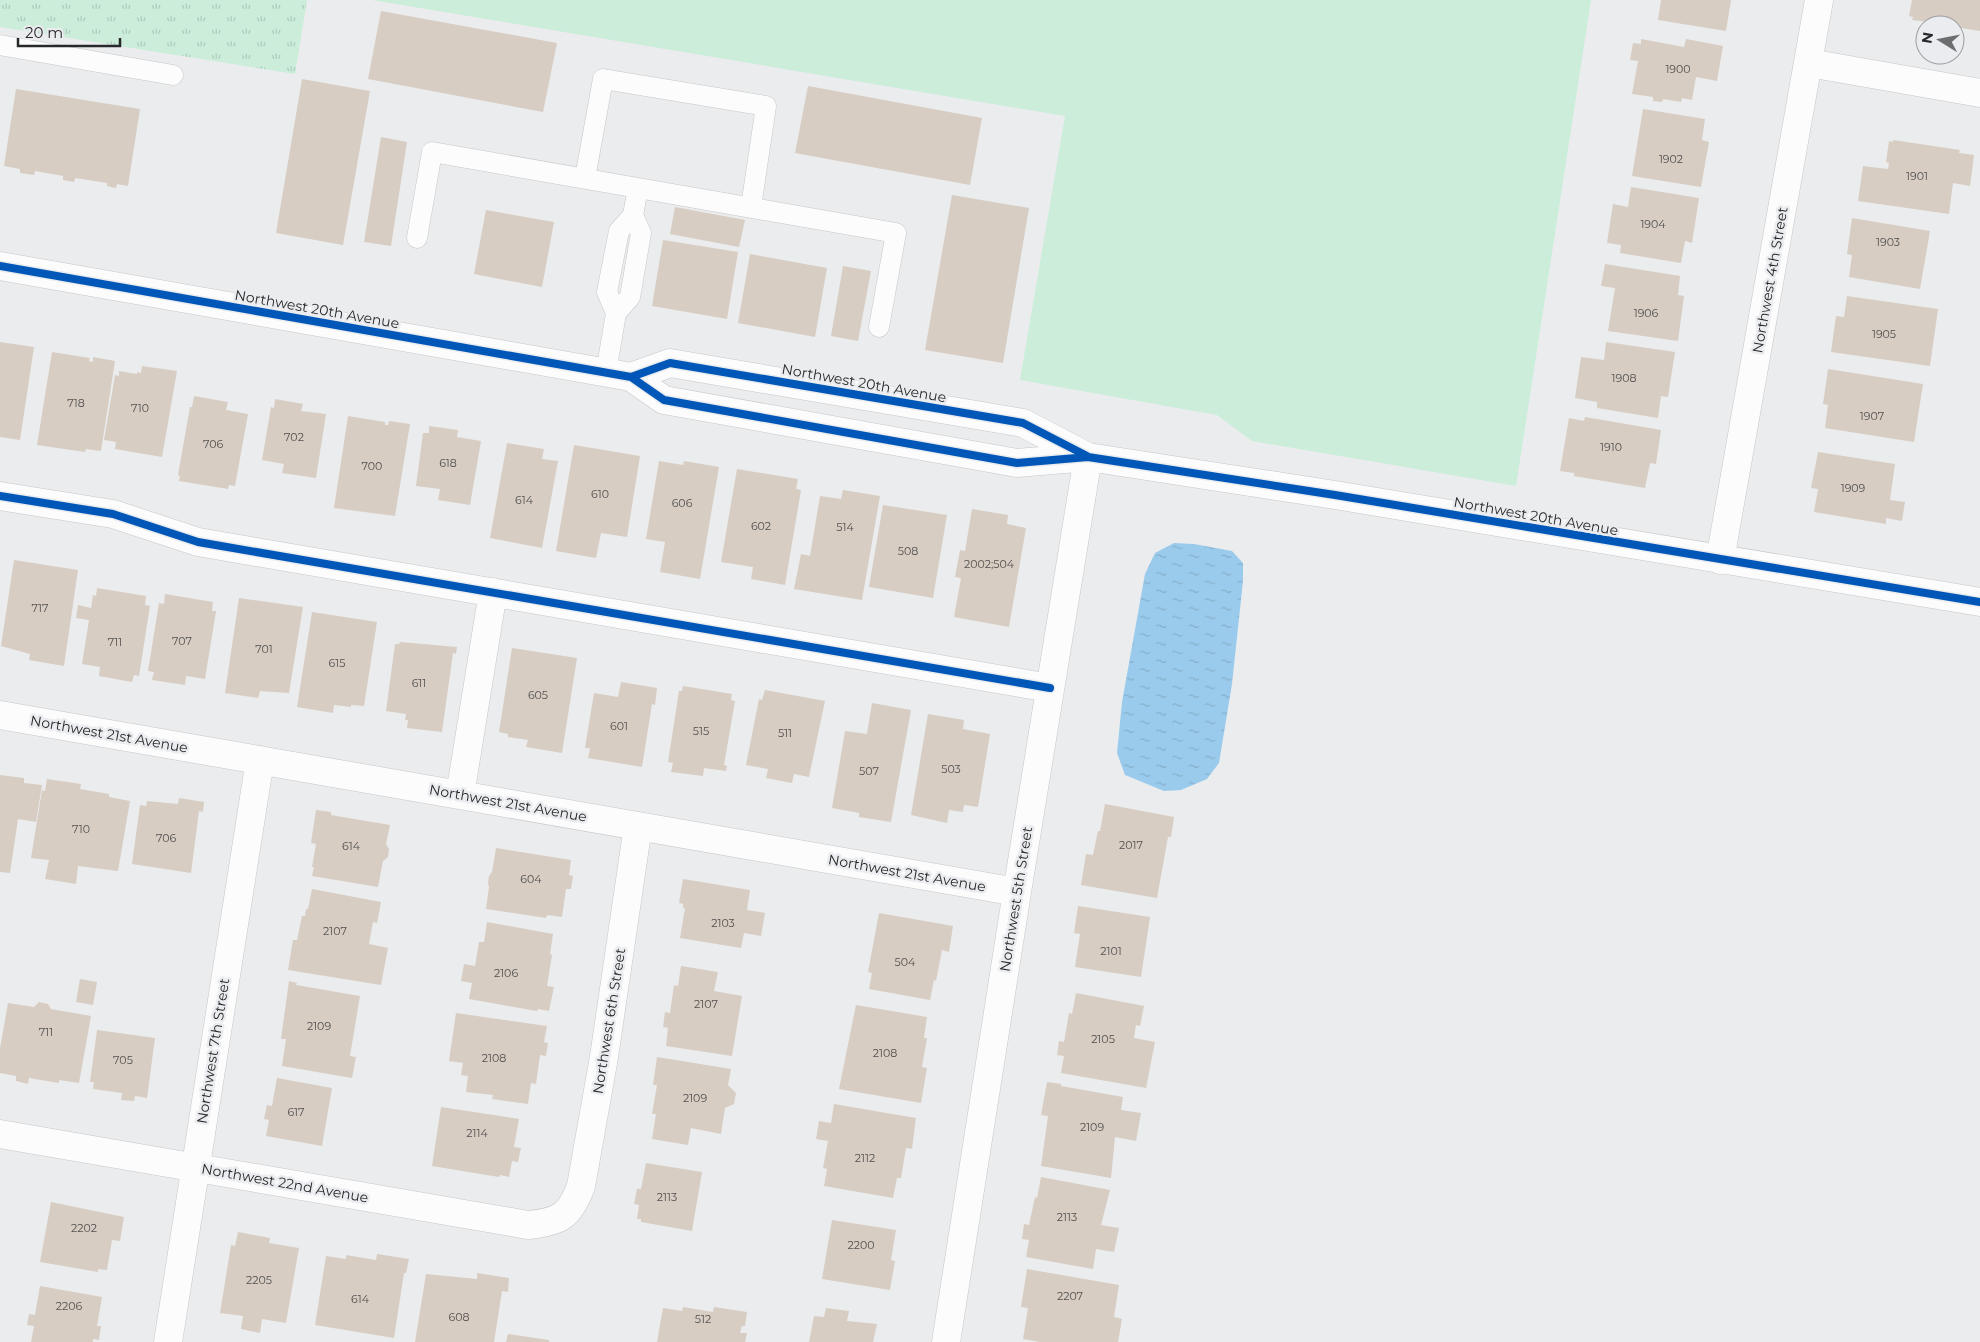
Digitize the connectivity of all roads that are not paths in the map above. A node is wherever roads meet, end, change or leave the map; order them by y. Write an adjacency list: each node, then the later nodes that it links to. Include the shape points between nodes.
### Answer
1 (1820, 0): 3 (street, Northwest 4th Street)
2 (0, 45): 4 (lane)
3 (1809, 63): 5 (street); 15 (street, Northwest 4th Street)
4 (173, 75)
5 (1980, 93)
6 (586, 178): 7 (lane); 8 (lane, via 603,79 766,106); 9 (lane, via 432,152)
7 (638, 188): 8 (lane); 12 (lane, via 633,215 641,233 630,297 616,314)
8 (752, 208): 11 (lane, via 896,233)
9 (417, 238)
10 (0, 266): 12 (street, Northwest 20th Avenue)
11 (880, 327)
12 (618, 375): 13 (street, Northwest 20th Avenue, via 664,400 1017,463); 13 (street, Northwest 20th Avenue, via 670,363 1023,423)
13 (1088, 457): 15 (street, Northwest 20th Avenue); 18 (street, Northwest 5th Street)
14 (0, 496): 16 (street, via 113,514 198,542)
15 (1720, 560): 17 (street, Northwest 20th Avenue)
16 (493, 592): 18 (street); 21 (street)
17 (1980, 602)
18 (1050, 688): 23 (street, Northwest 5th Street)
19 (0, 715): 20 (street, Northwest 21st Avenue)
20 (260, 760): 21 (street, Northwest 21st Avenue); 25 (street, Northwest 7th Street)
21 (460, 795): 22 (street, Northwest 21st Avenue)
22 (638, 826): 23 (street, Northwest 21st Avenue); 26 (street, Northwest 6th Street, via 583,1176 575,1204)
23 (1017, 892): 28 (street, Northwest 5th Street)
24 (0, 1134): 25 (street, Northwest 22nd Avenue)
25 (195, 1168): 26 (street, Northwest 22nd Avenue, via 528,1225 547,1223); 27 (street, Northwest 7th Street)
26 (567, 1212)
27 (168, 1342)
28 (946, 1342)

